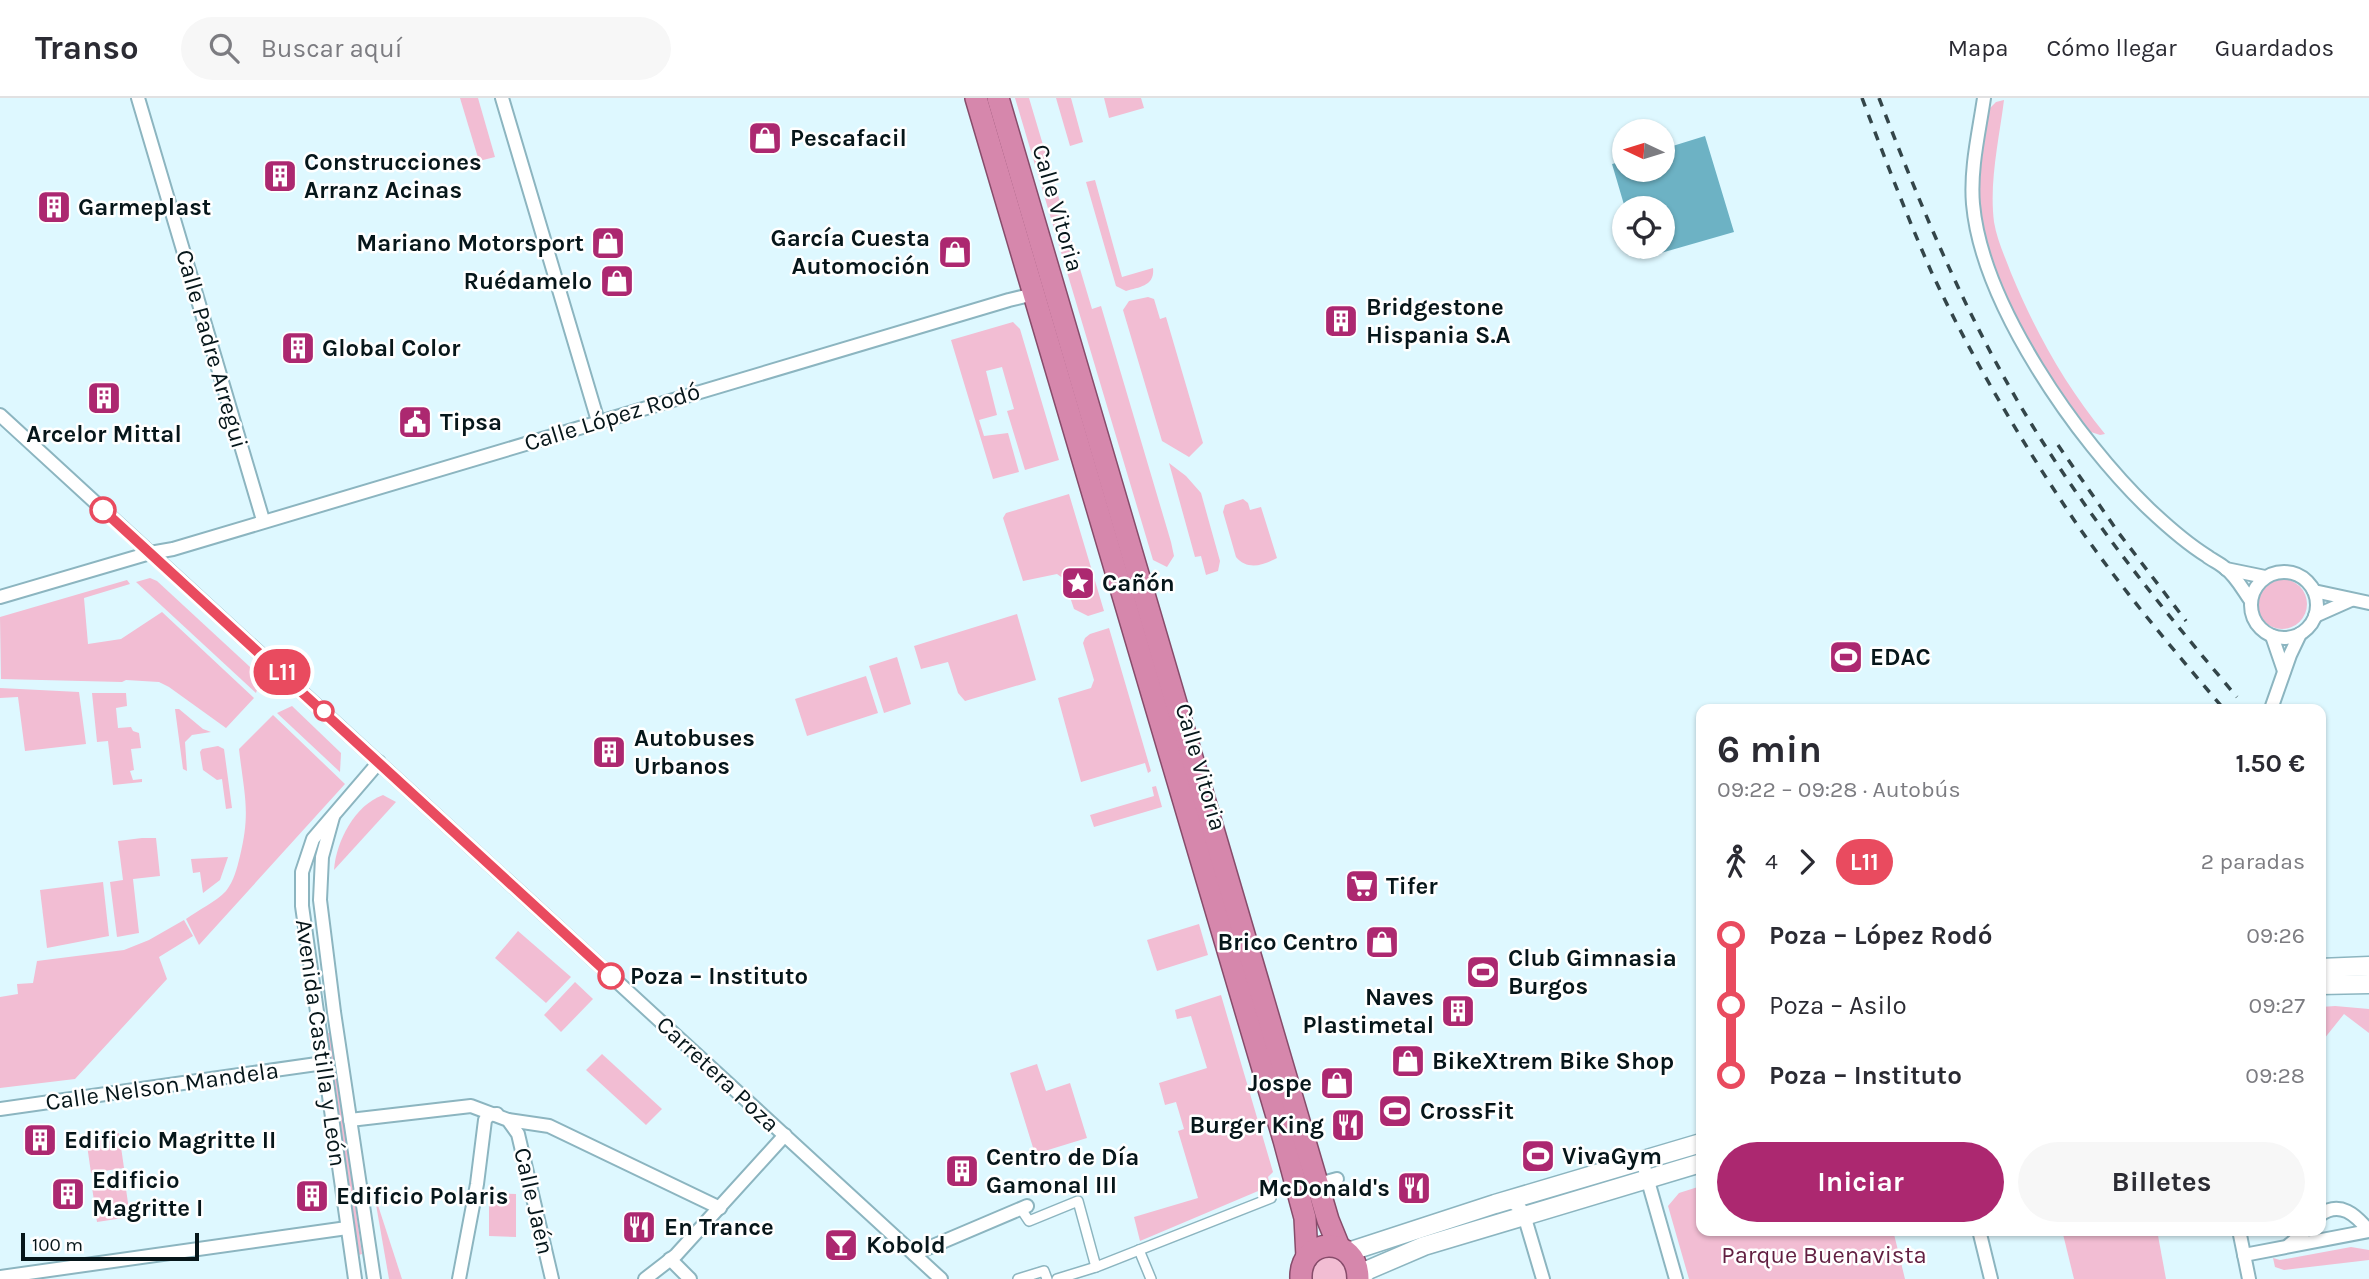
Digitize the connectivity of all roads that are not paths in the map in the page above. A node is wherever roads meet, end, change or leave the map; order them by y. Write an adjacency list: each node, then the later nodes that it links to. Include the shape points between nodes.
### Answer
1 (138, 98): 11 (street, Calle Padre Arregui)
2 (502, 98): 10 (street)
3 (976, 98): 7 (highway, Calle Vitoria)
4 (998, 98): 6 (highway, Calle Vitoria)
5 (1984, 98): 13 (street, via 1972,201 1986,260 2022,340 2063,407 2116,473 2172,530)
6 (1046, 260): 7 (highway); 8 (highway, Calle Vitoria)
7 (1034, 294): 8 (street, Calle Vitoria, via 1050,306 1073,380); 10 (street, Calle López Rodó); 59 (highway, Calle Vitoria, via 1284,1140 1305,1218)
8 (1092, 413): 53 (highway, Calle Vitoria, via 1328,1220)
9 (0, 415): 12 (street, Carretera Poza)
10 (598, 421): 11 (street, Calle López Rodó)
11 (263, 520): 12 (street, Calle López Rodó)
12 (150, 553): 16 (street, Calle López Rodó); 25 (street, Carretera Poza)
13 (2226, 569): 14 (street); 18 (street)
14 (2264, 577): 15 (street, via 2288,572 2304,578); 18 (street)
15 (2314, 591): 17 (street); 20 (street)
16 (0, 597)
17 (2351, 600): 19 (street); 20 (street)
18 (2250, 601): 22 (street, via 2254,620)
19 (2369, 603)
20 (2315, 616): 21 (street)
21 (2301, 634): 22 (street); 23 (street)
22 (2272, 636): 23 (street)
23 (2284, 671): 24 (street)
24 (2273, 704)
25 (379, 762): 26 (street, Avenida Castilla y León); 35 (street, Carretera Poza)
26 (333, 817): 31 (street, Avenida Castilla y León, via 307,852 301,884); 34 (street, Avenida Castilla y León, via 322,857 320,900)
27 (2369, 966): 28 (main road)
28 (2326, 968)
29 (2369, 984): 30 (main road)
30 (2326, 985)
31 (324, 1063): 32 (street, Calle Nelson Mandela); 47 (street, Avenida Castilla y León)
32 (0, 1109)
33 (503, 1117): 34 (street, via 465,1106); 42 (street, via 548,1126); 63 (street, via 489,1115 485,1120); 64 (street, Calle Jaén, via 518,1134)
34 (350, 1120): 62 (street, Avenida Castilla y León)
35 (785, 1135): 42 (street); 55 (street, Carretera Poza)
36 (1696, 1144): 37 (main road)
37 (1642, 1160): 39 (street); 41 (main road)
38 (1696, 1164): 39 (main road)
39 (1647, 1178): 46 (main road); 74 (street)
40 (1271, 1198): 54 (street)
41 (1509, 1200): 46 (street); 53 (main road)
42 (720, 1208): 57 (street)
43 (1024, 1208): 55 (street); 58 (street, via 1029,1221 1078,1201)
44 (2345, 1209): 45 (street); 51 (street, via 2347,1220); 51 (street, via 2369,1231)
45 (2326, 1211)
46 (1524, 1215): 72 (main road, via 1424,1245 1368,1270); 73 (street)
47 (347, 1228): 60 (street); 61 (street, Avenida Castilla y León)
48 (1980, 1236): 75 (street)
49 (2240, 1236): 56 (street)
50 (2300, 1236): 52 (street)
51 (2330, 1239): 52 (street)
52 (2289, 1245): 56 (street)
53 (1343, 1249): 59 (highway, via 1321,1247); 72 (highway, Calle Vitoria, via 1354,1259)
54 (1139, 1250): 58 (street); 71 (street)
55 (914, 1254): 67 (street, Carretera Poza)
56 (2244, 1255): 76 (street)
57 (670, 1259): 65 (street); 66 (street)
58 (1096, 1267): 70 (street)
59 (1300, 1272)
60 (0, 1277)
61 (355, 1279)
62 (374, 1279)
63 (459, 1279)
64 (552, 1279)
65 (645, 1279)
66 (690, 1279)
67 (941, 1279)
68 (1018, 1279): 69 (street, via 1044,1271)
69 (1046, 1279)
70 (1057, 1279)
71 (1151, 1279)
72 (1359, 1279)
73 (1543, 1279)
74 (1676, 1279)
75 (1990, 1279)
76 (2249, 1279)

